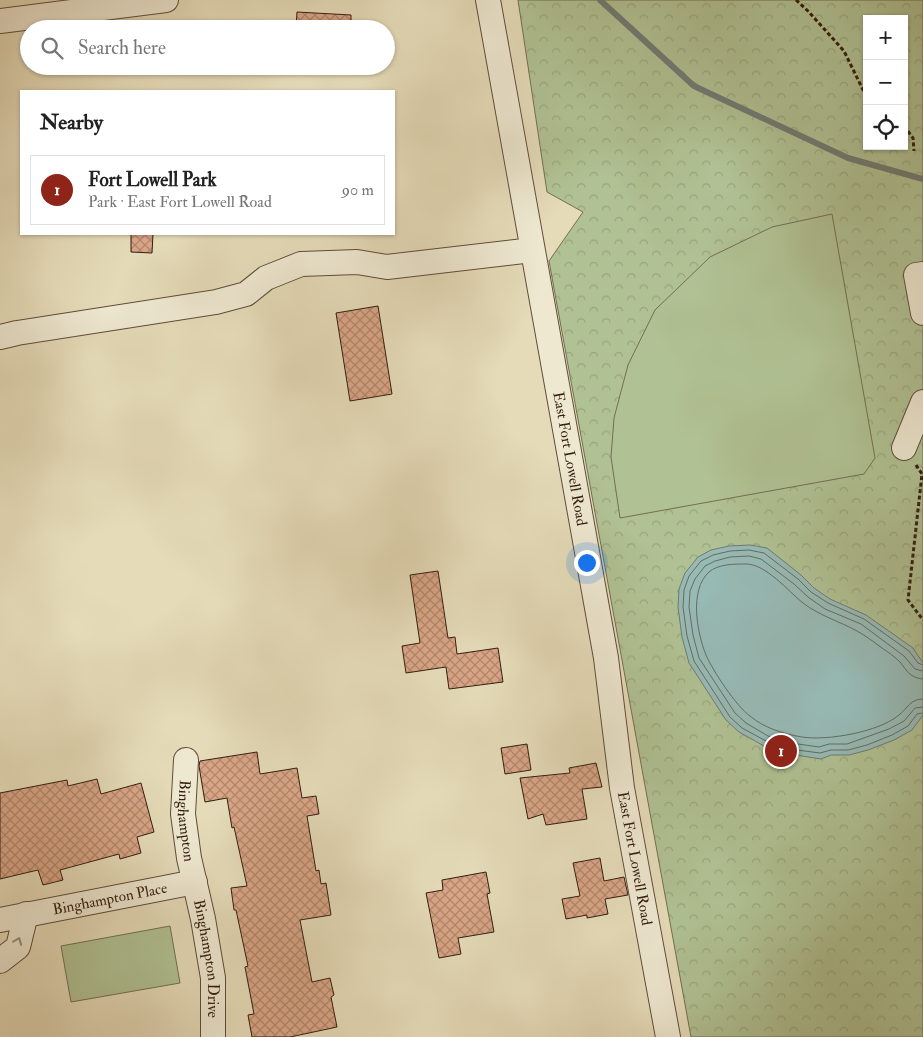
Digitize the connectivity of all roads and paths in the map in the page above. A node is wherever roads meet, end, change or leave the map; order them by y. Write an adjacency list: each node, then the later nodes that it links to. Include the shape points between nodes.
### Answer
1 (166, 0): 4 (street)
2 (488, 0): 8 (street, East Fort Lowell Road)
3 (796, 0): 5 (path, via 844,51)
4 (0, 21)
5 (863, 90)
6 (908, 131): 7 (path, via 913,138)
7 (914, 151)
8 (532, 250): 11 (street, via 388,267 357,262 301,264 266,278 246,294 216,302); 22 (street, East Fort Lowell Road, via 606,658 622,788)
9 (923, 274): 10 (street, via 916,275)
10 (923, 313)
11 (0, 337)
12 (923, 402): 13 (street)
13 (904, 448): 14 (path)
14 (922, 476): 15 (path, via 908,600)
15 (923, 620)
16 (186, 760): 17 (street, Binghampton, via 183,814)
17 (195, 882): 18 (street, Binghampton Place); 21 (street, Binghampton Drive, via 213,978)
18 (26, 914): 19 (street, Binghampton Place); 20 (street, one-way to 18, via 18,947)
19 (0, 920)
20 (0, 961)
21 (213, 1037)
22 (668, 1037)

